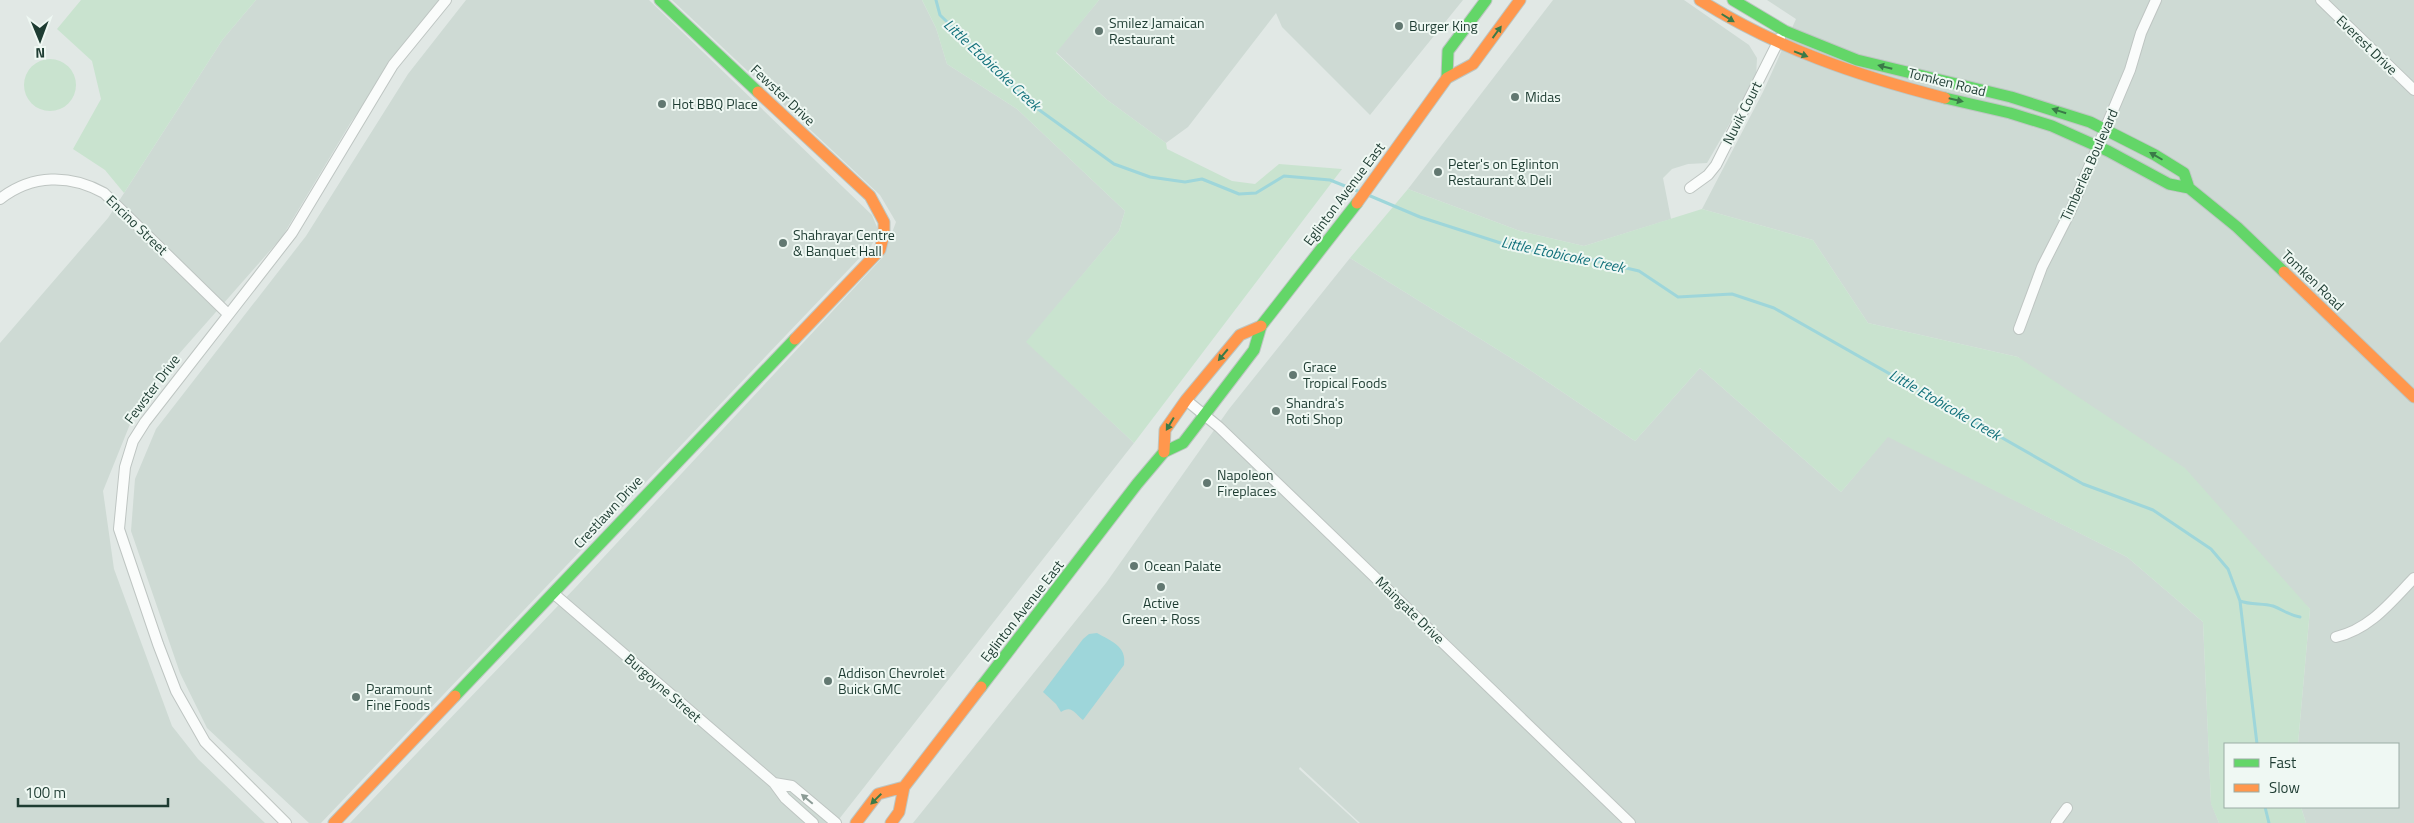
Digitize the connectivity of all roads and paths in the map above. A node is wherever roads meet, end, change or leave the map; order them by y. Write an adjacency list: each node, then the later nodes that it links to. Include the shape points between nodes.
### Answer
1 (446, 0): 19 (street, Fewster Drive, via 393,65 292,232)
2 (660, 0): 18 (main road, Fewster Drive, via 870,196)
3 (1486, 0): 11 (main road, via 1448,51)
4 (1520, 0): 11 (main road, Eglinton Avenue East, one-way to 4, via 1473,64)
5 (1700, 0): 10 (main road, Tomken Road, one-way to 10, via 1735,23)
6 (1733, 0): 9 (main road, Tomken Road)
7 (2156, 0): 13 (street, Timberlea Boulevard)
8 (2321, 0): 12 (street, Everest Drive)
9 (1785, 31): 10 (street, Nuvik Court); 13 (main road, Tomken Road, one-way to 9, via 2069,114 2020,100 1857,60)
10 (1777, 44): 14 (main road, Tomken Road, one-way to 14, via 1866,77 2051,125); 15 (street, Nuvik Court, via 1716,165 1708,176)
11 (1447, 78): 20 (main road, Eglinton Avenue East, via 1357,203)
12 (2414, 90)
13 (2104, 129): 14 (street, Timberlea Boulevard); 16 (main road, Tomken Road, one-way to 13, via 2184,173)
14 (2097, 146): 16 (main road, Tomken Road, via 2172,187); 21 (street, Timberlea Boulevard, via 2070,212 2042,267)
15 (1690, 188)
16 (2189, 188): 22 (main road, Tomken Road, via 2237,227)
17 (0, 199): 19 (street, Encino Street, via 29,182 45,179 88,184 104,193)
18 (883, 214): 27 (main road, Crestlawn Drive, via 885,228 880,250)
19 (228, 314): 32 (street, Fewster Drive, via 133,441 122,479 119,529 158,644 185,710 205,742)
20 (1261, 326): 23 (main road, Eglinton Avenue East, one-way to 23, via 1240,335); 24 (main road, Eglinton Avenue East, via 1254,350)
21 (2020, 329)
22 (2414, 396)
23 (1186, 400): 24 (street, Maingate Drive); 25 (main road, Eglinton Avenue East, one-way to 25, via 1165,430)
24 (1204, 415): 25 (main road, Eglinton Avenue East, via 1184,443); 38 (street, Maingate Drive)
25 (1164, 452): 30 (main road, Eglinton Avenue East)
26 (2414, 578): 28 (street, via 2371,622 2352,633)
27 (553, 593): 29 (street, Burgoyne Street); 33 (main road, Crestlawn Drive)
28 (2336, 637)
29 (774, 783): 34 (street, Burgoyne Street, via 785,798); 35 (street, Burgoyne Street, one-way to 29, via 792,786)
30 (904, 787): 36 (main road, one-way to 36, via 878,794); 37 (main road, Eglinton Avenue East, via 899,812)
31 (2067, 808): 39 (street)
32 (286, 823)
33 (334, 823)
34 (813, 823)
35 (836, 823)
36 (856, 823)
37 (891, 823)
38 (1630, 823)
39 (2056, 823)

